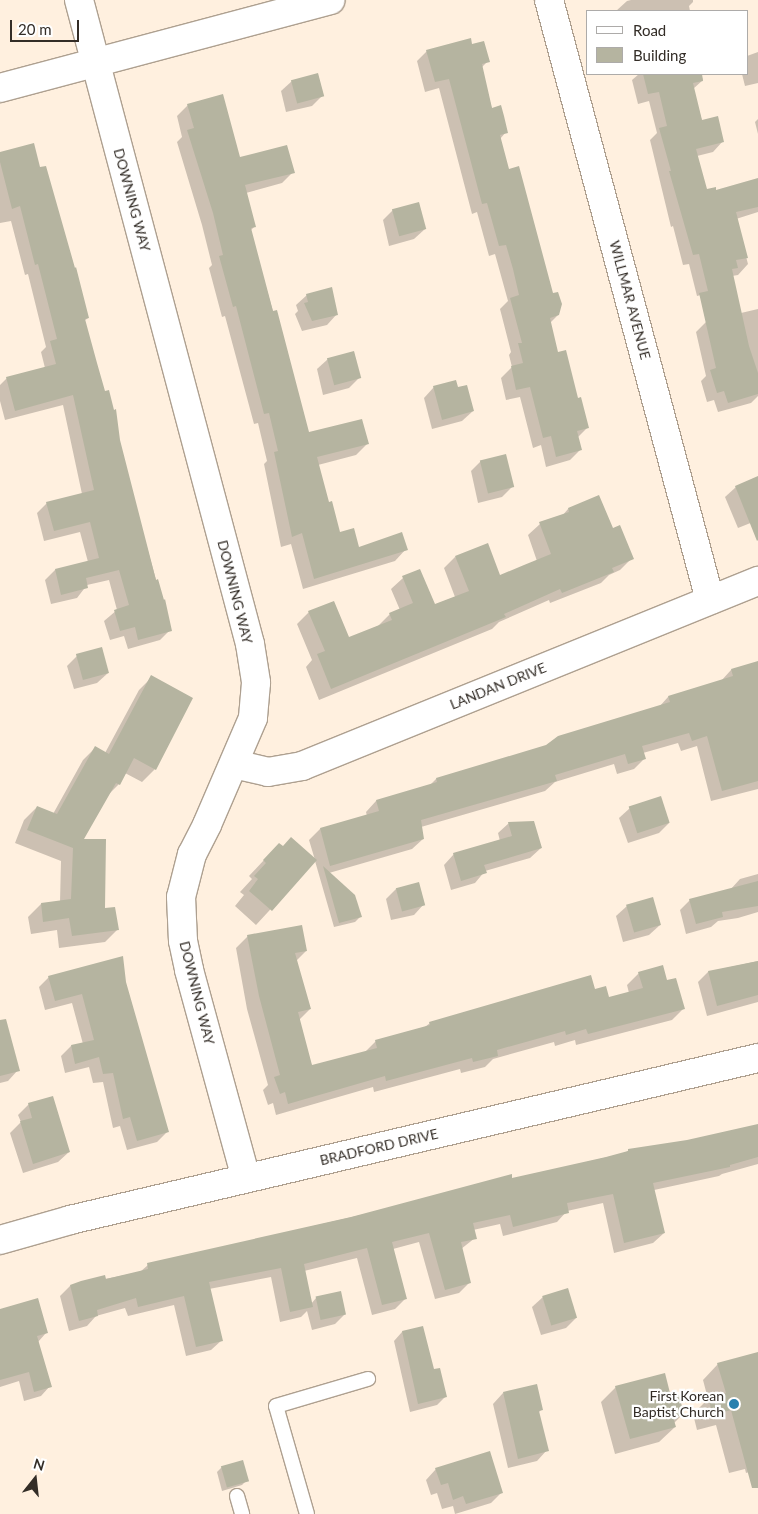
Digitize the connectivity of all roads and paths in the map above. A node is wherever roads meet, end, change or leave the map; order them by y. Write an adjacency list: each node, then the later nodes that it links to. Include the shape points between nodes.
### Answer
1 (79, 0): 4 (street, DOWNING WAY)
2 (331, 0): 4 (street)
3 (549, 0): 7 (street, WILLMAR AVENUE)
4 (96, 62): 5 (street); 8 (street, DOWNING WAY, via 250,644 256,683 253,718)
5 (0, 88)
6 (758, 581): 7 (street, LANDAN DRIVE)
7 (710, 600): 8 (street, LANDAN DRIVE, via 302,766 268,772)
8 (234, 764): 10 (street, DOWNING WAY, via 192,854 181,897 183,941 189,970)
9 (758, 1058): 10 (street, BRADFORD DRIVE)
10 (246, 1178): 11 (street, BRADFORD DRIVE)
11 (0, 1240)
12 (368, 1379): 15 (lane, via 276,1406)
13 (237, 1496): 14 (lane)
14 (242, 1514)
15 (307, 1514)

